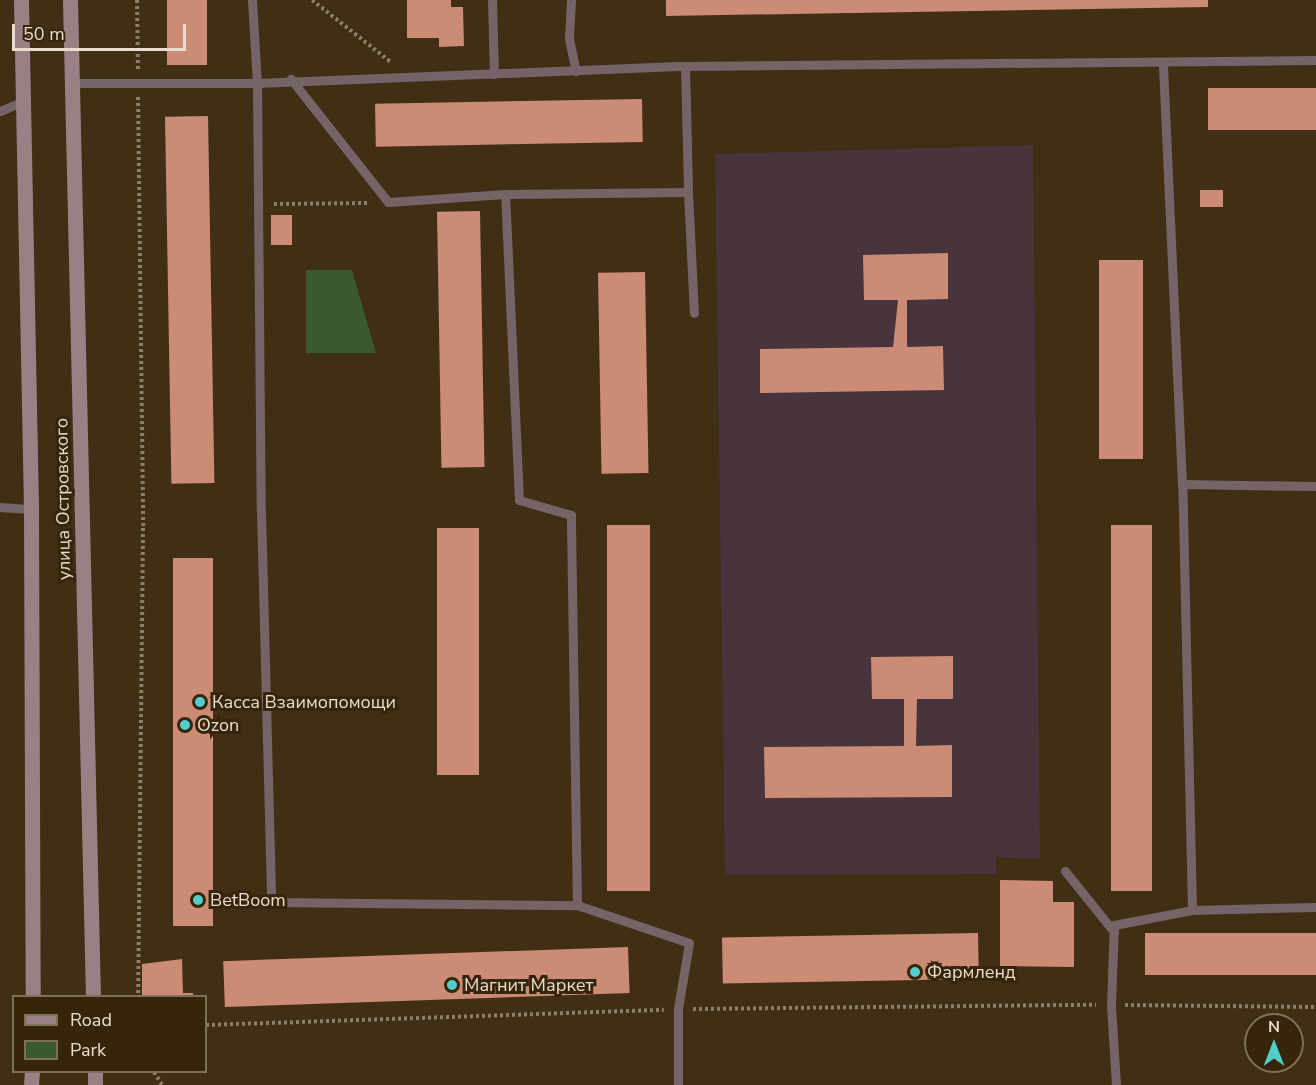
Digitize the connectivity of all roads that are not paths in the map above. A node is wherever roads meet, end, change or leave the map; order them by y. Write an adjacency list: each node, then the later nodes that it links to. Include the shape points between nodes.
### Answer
1 (21, 0): 14 (main road, улица Островского)
2 (70, 0): 12 (main road, улица Островского)
3 (252, 0): 13 (lane)
4 (492, 0): 10 (lane)
5 (571, 0): 9 (lane, via 569,39)
6 (1316, 60): 7 (lane)
7 (1163, 62): 8 (lane); 19 (lane)
8 (686, 66): 9 (lane); 16 (lane)
9 (576, 71): 10 (lane)
10 (494, 74): 11 (lane)
11 (291, 79): 13 (lane); 17 (lane, via 388,202)
12 (73, 83): 13 (lane); 29 (main road, улица Островского)
13 (257, 83): 24 (lane, via 261,511 271,902)
14 (24, 101): 15 (lane); 22 (main road, улица Островского)
15 (0, 111)
16 (688, 192): 17 (lane); 18 (lane)
17 (505, 194): 24 (lane, via 519,500 571,515)
18 (694, 313)
19 (1182, 484): 20 (lane); 26 (lane)
20 (1316, 486)
21 (0, 507): 22 (lane)
22 (31, 509): 28 (main road, улица Островского)
23 (1065, 871): 27 (lane)
24 (577, 905): 30 (lane, via 689,943 678,1009)
25 (1316, 907): 26 (lane)
26 (1192, 910): 27 (lane, via 1114,925)
27 (1114, 932): 31 (lane, via 1111,1005)
28 (33, 995)
29 (93, 995)
30 (678, 1085)
31 (1116, 1085)

